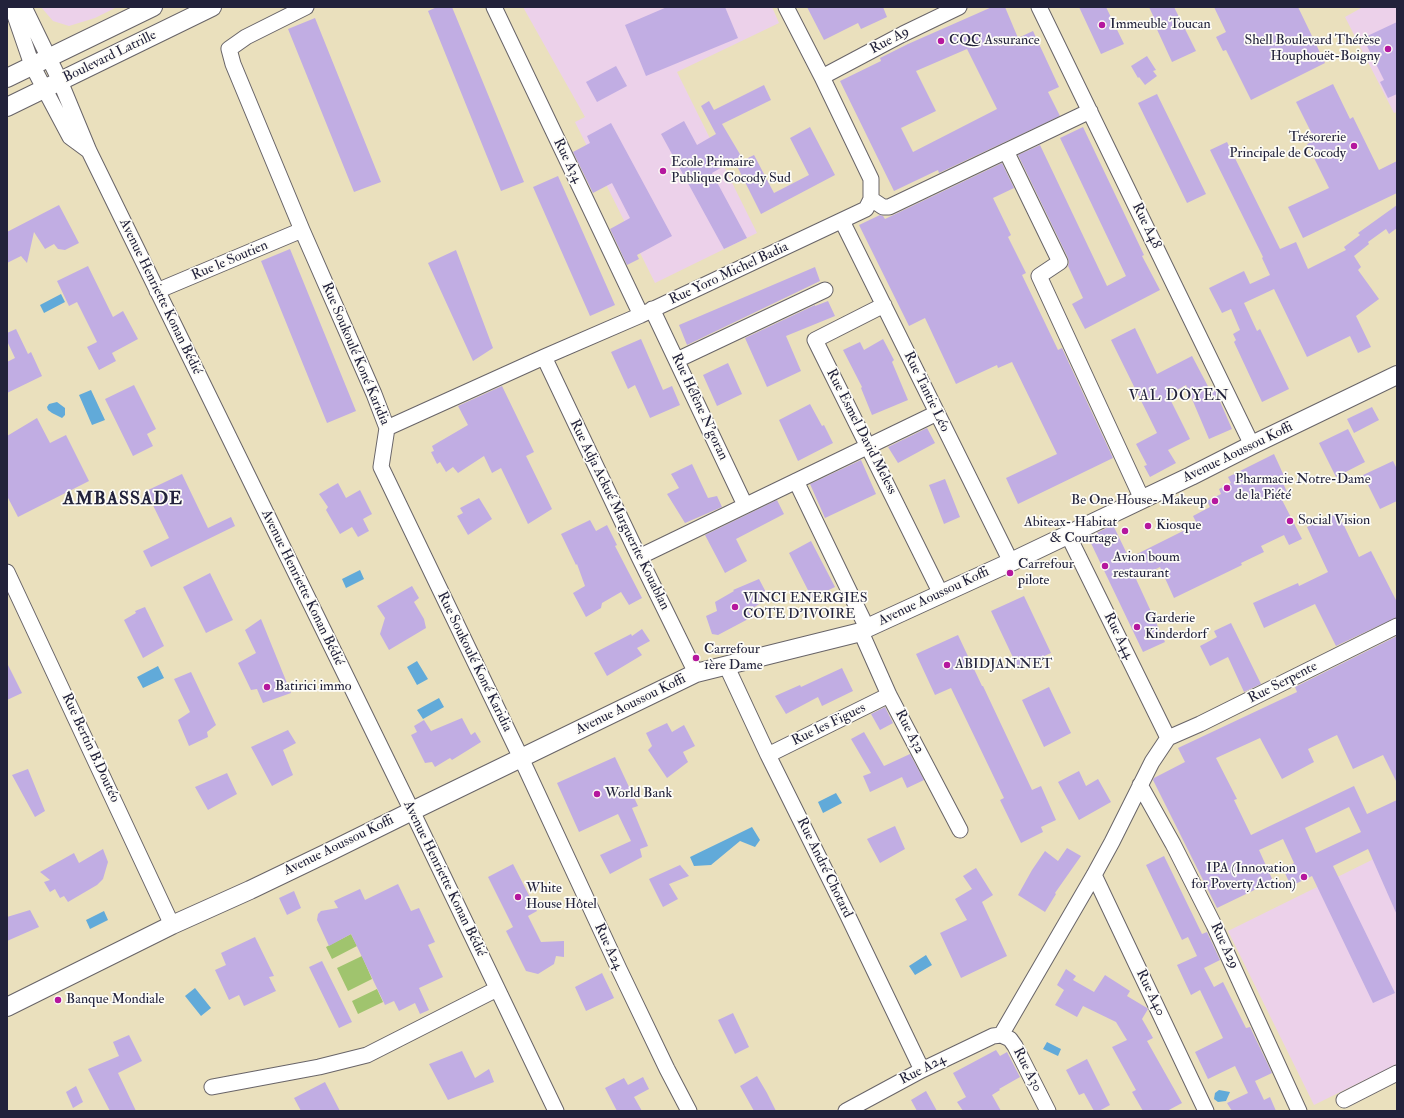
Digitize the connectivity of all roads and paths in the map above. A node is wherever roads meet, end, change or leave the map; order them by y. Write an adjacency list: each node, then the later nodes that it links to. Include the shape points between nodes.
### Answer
1 (12, 7): 11 (street, Avenue Henriette Konan Bédié)
2 (24, 7): 10 (street, Avenue Henriette Konan Bédié)
3 (153, 7): 10 (street, Boulevard Latrille)
4 (212, 7): 14 (street, Boulevard Latrille)
5 (306, 7): 20 (street, Rue Soukoulé Koné Karidia, via 246,37 229,49)
6 (494, 7): 24 (street, Rue A34)
7 (959, 7): 12 (street, Rue A9)
8 (1039, 7): 16 (street, Rue A48)
9 (788, 8): 12 (street)
10 (48, 58): 11 (street, Boulevard Latrille); 14 (street, Avenue Henriette Konan Bédié)
11 (32, 66): 13 (street, Boulevard Latrille); 14 (street, Avenue Henriette Konan Bédié)
12 (822, 77): 18 (street, via 871,179)
13 (7, 78)
14 (52, 85): 15 (street, Boulevard Latrille); 22 (street, Avenue Henriette Konan Bédié, via 70,137 89,151)
15 (7, 107)
16 (1090, 111): 17 (street); 30 (street, Rue A48)
17 (1006, 151): 18 (street, via 889,207 883,207); 33 (street, via 1060,262 1038,276)
18 (871, 199): 19 (street, Rue Yoro Michel Badia, via 866,209)
19 (842, 221): 23 (street, Rue Tantie Léo); 24 (street, Rue Yoro Michel Badia)
20 (302, 230): 22 (street, Rue le Soutien); 29 (street, Rue Soukoulé Koné Karidia)
21 (824, 290): 26 (street)
22 (157, 291): 49 (street, Avenue Henriette Konan Bédié)
23 (884, 305): 28 (street, Rue Tantie Léo); 31 (street, Rue Esmel David Meless, via 815,340)
24 (647, 312): 25 (street, Rue Yoro Michel Badia); 26 (street, Rue Hélène N'goran)
25 (544, 357): 29 (street, Rue Yoro Michel Badia); 36 (street, Rue Adja Ackué Marguerite Kouablan)
26 (677, 360): 34 (street, Rue Hélène N'goran)
27 (1397, 375): 30 (street, Avenue Aoussou Koffi)
28 (936, 413): 31 (street); 37 (street, Rue Tantie Léo)
29 (387, 428): 47 (street, Rue Soukoulé Koné Karidia, via 380,467)
30 (1252, 445): 33 (street, Avenue Aoussou Koffi)
31 (868, 446): 32 (street); 39 (street, Rue Esmel David Meless)
32 (796, 480): 34 (street); 41 (street, Rue A32)
33 (1142, 499): 35 (street, Avenue Aoussou Koffi)
34 (745, 505): 36 (street)
35 (1068, 535): 37 (street, Avenue Aoussou Koffi); 45 (street, Rue A44)
36 (639, 557): 43 (street, Rue Adja Ackué Marguerite Kouablan)
37 (1011, 562): 39 (street, Avenue Aoussou Koffi)
38 (7, 572): 52 (street, Rue Bertin B.Doutéo)
39 (941, 594): 41 (street, Avenue Aoussou Koffi)
40 (1397, 626): 45 (street, Rue Serpente)
41 (864, 630): 42 (street, Avenue Aoussou Koffi); 44 (street, Rue A32)
42 (726, 665): 43 (street, Avenue Aoussou Koffi); 46 (street, Rue André Chotard)
43 (696, 673): 47 (street, Avenue Aoussou Koffi)
44 (890, 695): 46 (street, Rue les Figues); 50 (street, Rue A32)
45 (1168, 738): 48 (street)
46 (768, 755): 56 (street, Rue André Chotard)
47 (521, 758): 49 (street, Avenue Aoussou Koffi); 61 (street, Rue A24, via 622,976)
48 (1140, 785): 51 (street); 65 (street, Rue A29, via 1214,925)
49 (412, 811): 52 (street, Avenue Aoussou Koffi); 53 (street, Avenue Henriette Konan Bédié)
50 (960, 830)
51 (1094, 875): 55 (street); 64 (street, Rue A40)
52 (172, 925): 54 (street, Avenue Aoussou Koffi)
53 (497, 989): 58 (street, via 367,1055 320,1067); 60 (street, Avenue Henriette Konan Bédié)
54 (7, 1007)
55 (1001, 1035): 56 (street, Rue A24, via 993,1036); 63 (street, Rue A30, via 1010,1039 1015,1046)
56 (922, 1070): 62 (street, Rue A24)
57 (1397, 1073): 59 (street)
58 (212, 1087)
59 (1344, 1100)
60 (556, 1111)
61 (690, 1111)
62 (846, 1111)
63 (1048, 1111)
64 (1206, 1111)
65 (1299, 1111)

